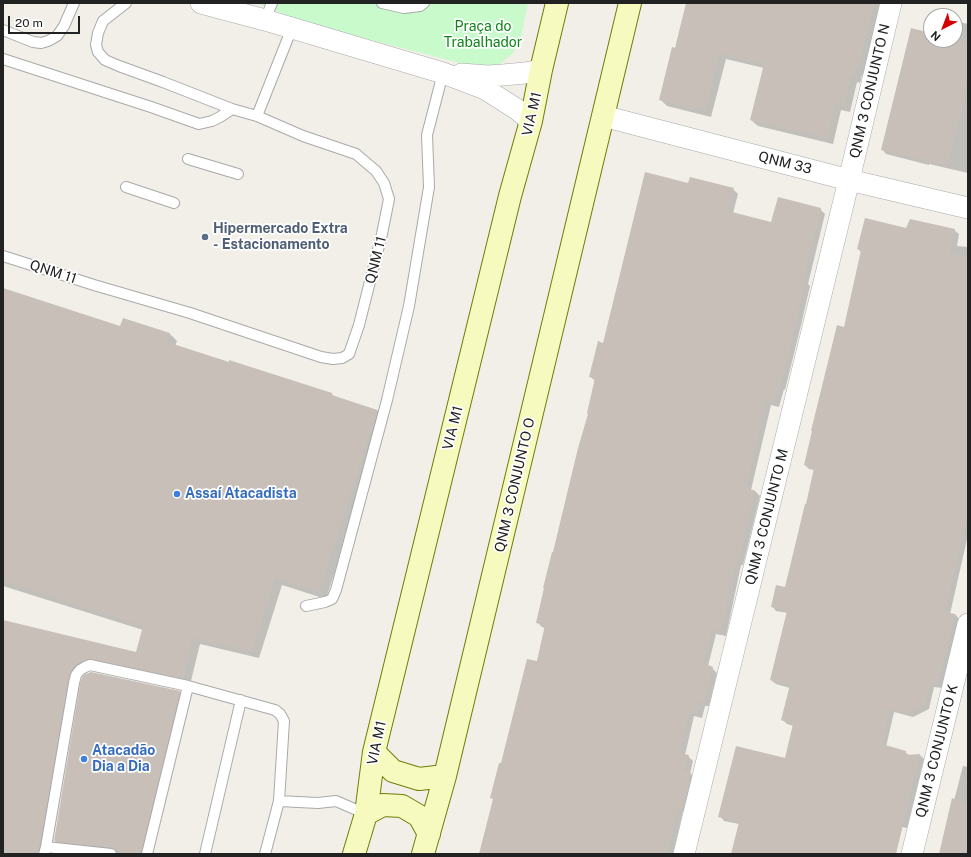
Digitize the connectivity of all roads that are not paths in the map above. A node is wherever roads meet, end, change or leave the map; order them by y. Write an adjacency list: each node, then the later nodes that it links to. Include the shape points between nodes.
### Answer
1 (74, 3): 11 (lane, via 64,26 57,36 48,42 33,42)
2 (126, 3): 15 (lane, QNM 11, via 103,22 98,33 96,45 105,60)
3 (200, 3): 9 (street)
4 (382, 3): 5 (lane, via 404,8)
5 (424, 3)
6 (557, 3): 13 (main road, VIA M1)
7 (630, 3): 17 (main road, QNM 3 CONJUNTO O)
8 (891, 3): 21 (street, QNM 3 CONJUNTO N)
9 (268, 11): 10 (street)
10 (292, 28): 14 (street); 16 (lane)
11 (3, 30)
12 (3, 59): 15 (lane, via 199,124 212,121)
13 (541, 70): 14 (street, via 488,76); 18 (main road, VIA M1)
14 (443, 73): 18 (street, via 485,89); 26 (lane, via 427,135 428,187 410,298 387,400 336,590 332,599)
15 (232, 108): 16 (lane, QNM 11)
16 (257, 116): 25 (lane, QNM 11, via 303,136 356,154 376,171 384,183 389,199 382,234 359,325 349,354 342,358 321,357 190,313)
17 (603, 116): 21 (street, QNM 33); 31 (main road, QNM 3 CONJUNTO O)
18 (531, 121): 30 (main road, VIA M1, via 510,196)
19 (188, 159): 20 (lane)
20 (238, 174)
21 (850, 180): 24 (street, QNM 33); 41 (street, QNM 3 CONJUNTO M)
22 (126, 187): 23 (lane)
23 (174, 203)
24 (968, 208)
25 (3, 256)
26 (306, 606)
27 (968, 624): 42 (street, QNM 3 CONJUNTO K)
28 (188, 686): 29 (lane); 35 (lane, via 90,665 76,675); 37 (lane)
29 (241, 700): 32 (lane, via 275,710 284,721); 38 (lane)
30 (374, 752): 31 (main road, via 393,770 412,777 418,779); 33 (main road, VIA M1)
31 (445, 776): 34 (main road, QNM 3 CONJUNTO O)
32 (279, 801): 33 (lane, via 336,802); 39 (lane)
33 (366, 814): 34 (main road, via 383,805 402,806 419,816); 40 (main road, VIA M1)
34 (426, 844)
35 (45, 851): 36 (lane)
36 (111, 854)
37 (147, 854)
38 (205, 854)
39 (265, 854)
40 (354, 854)
41 (684, 854)
42 (912, 854)

